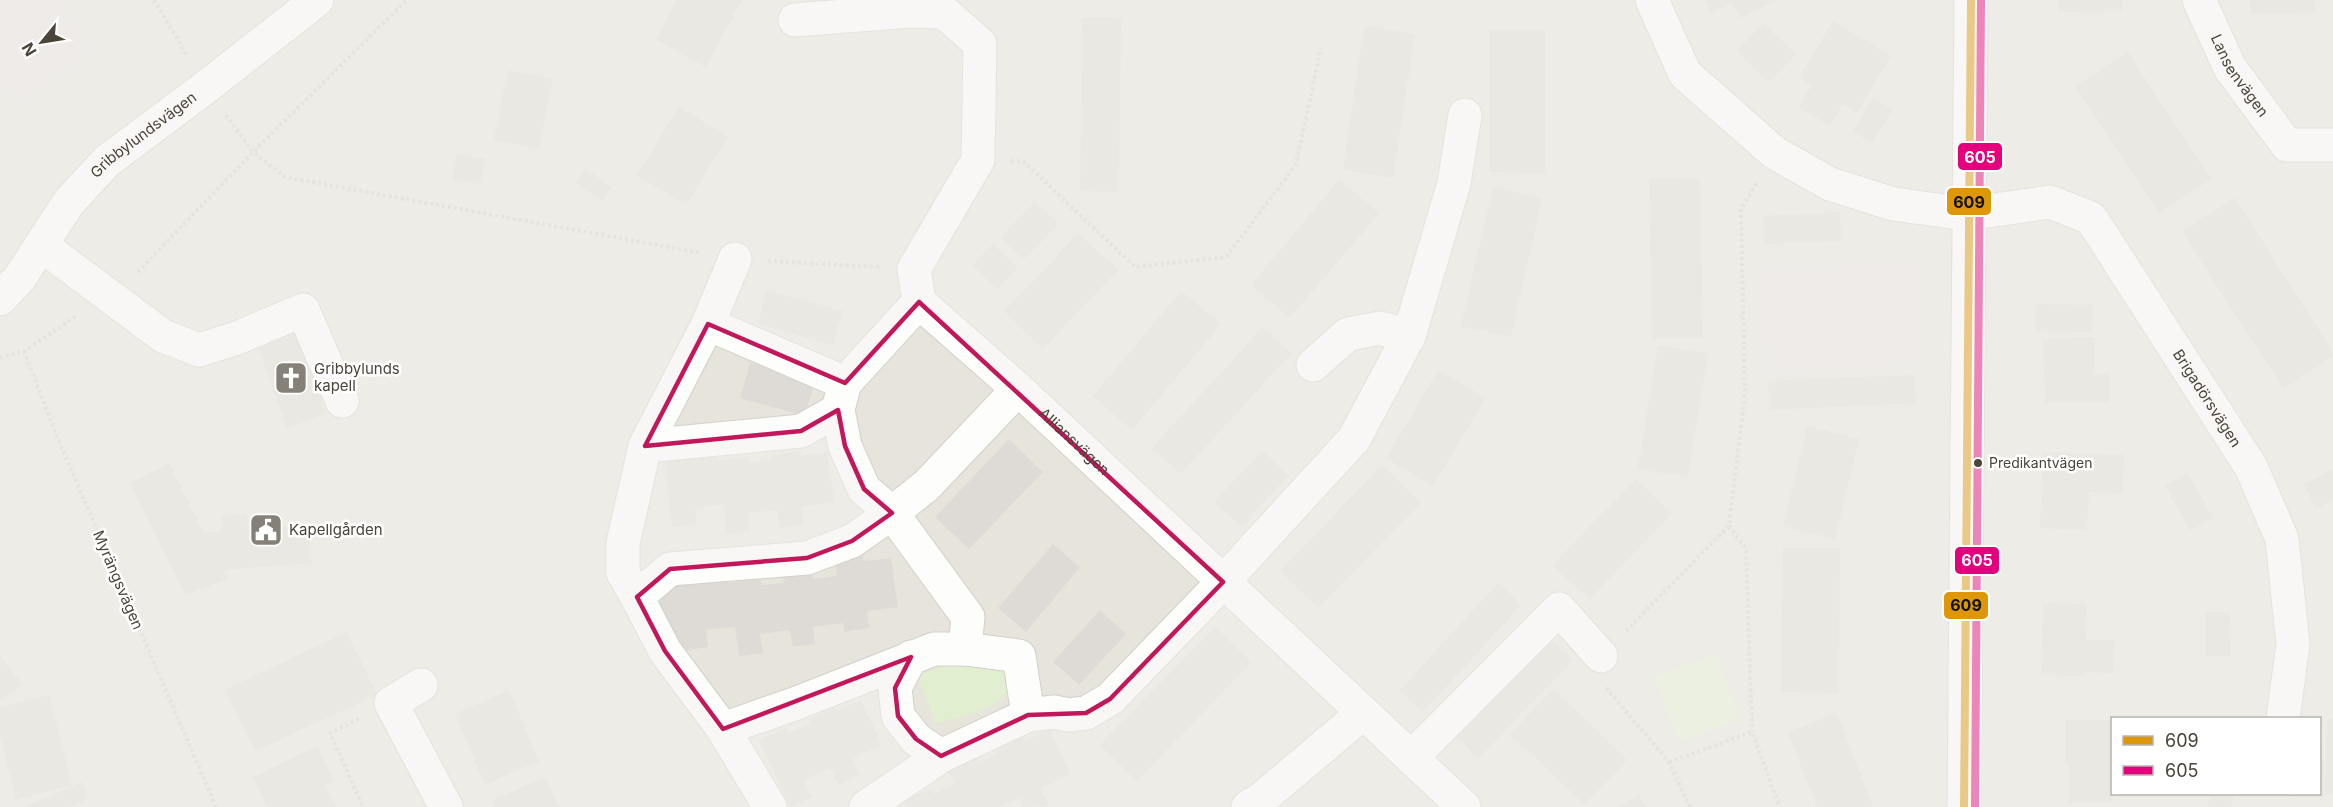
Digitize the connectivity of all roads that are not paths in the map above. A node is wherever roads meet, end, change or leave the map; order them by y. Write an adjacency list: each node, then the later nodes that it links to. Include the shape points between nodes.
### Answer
1 (317, 0): 9 (street, Gribbylundsvägen, via 106,161 69,202)
2 (1652, 0): 8 (street, via 1685,74 1775,153 1830,184 1893,204)
3 (1971, 0): 8 (street)
4 (2199, 0): 7 (street, Lansenvägen, via 2230,68 2287,145)
5 (795, 20): 12 (street, via 944,12 980,44 978,160 914,269)
6 (1465, 115): 14 (street, via 1454,183)
7 (2333, 145)
8 (1968, 214): 29 (street, Brigadörsvägen, via 2050,202 2091,218 2251,467 2282,539 2293,644); 38 (street)
9 (41, 245): 11 (street, Gribbylundsvägen, via 19,279); 18 (street, via 163,336 199,350 303,310)
10 (735, 259): 13 (street)
11 (0, 299)
12 (919, 302): 16 (street, Alliansvägen); 17 (street)
13 (708, 324): 17 (street); 19 (street)
14 (1409, 336): 15 (street, via 1380,328 1347,334); 21 (street, via 1354,439)
15 (1313, 365)
16 (1018, 389): 20 (street, via 926,486); 21 (street, Alliansvägen)
17 (841, 396): 19 (street, via 801,431); 20 (street, via 845,446 864,489)
18 (342, 401)
19 (645, 446): 22 (street, via 623,543 623,573)
20 (892, 513): 22 (street, via 852,542 807,558 670,569); 23 (street, via 968,617)
21 (1222, 582): 27 (street, Alliansvägen); 28 (street, via 1110,699 1086,713)
22 (637, 597): 30 (street, via 665,651)
23 (964, 648): 25 (street, via 934,649); 28 (street, via 1019,656)
24 (1601, 656): 32 (street, via 1560,609)
25 (911, 657): 30 (street); 31 (street, via 895,688 898,716 916,739)
26 (421, 685): 33 (street, via 391,704)
27 (1362, 714): 32 (street, Alliansvägen); 36 (street)
28 (1028, 715): 31 (street)
29 (2283, 717)
30 (723, 729): 34 (street)
31 (940, 756): 35 (street)
32 (1411, 758): 37 (street, Alliansvägen)
33 (446, 807)
34 (770, 807)
35 (866, 807)
36 (1248, 807)
37 (1464, 807)
38 (1964, 807)

